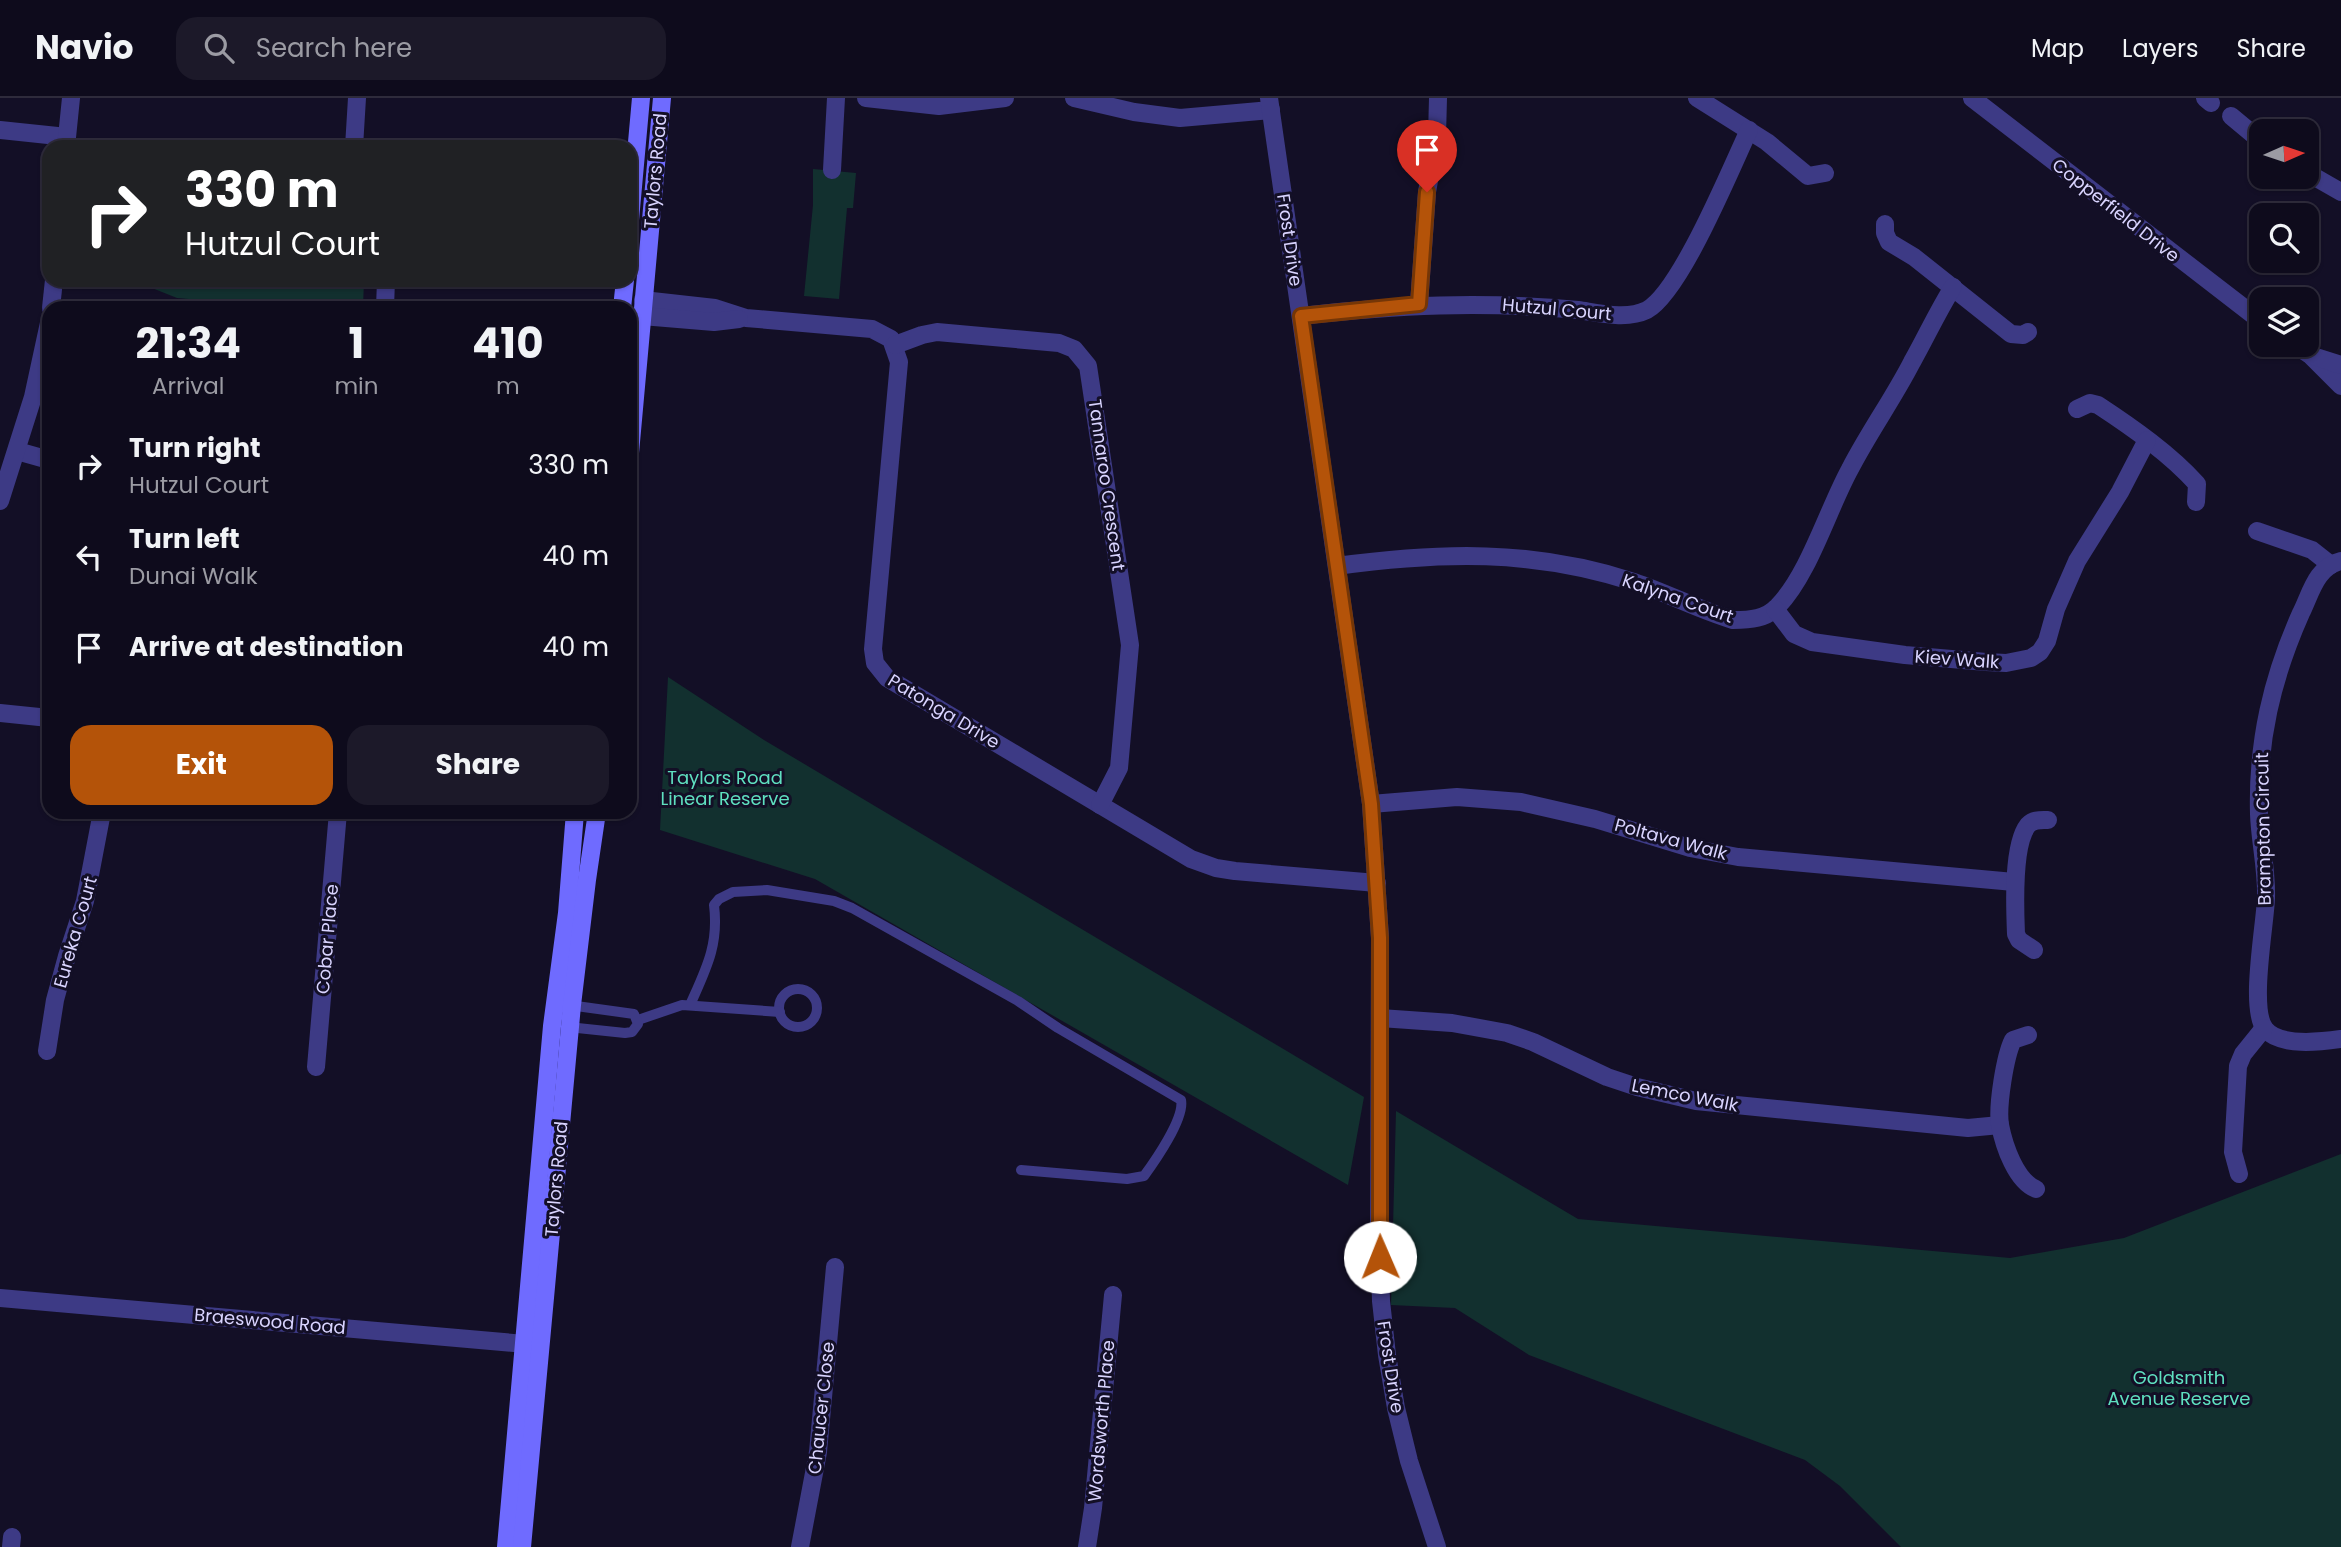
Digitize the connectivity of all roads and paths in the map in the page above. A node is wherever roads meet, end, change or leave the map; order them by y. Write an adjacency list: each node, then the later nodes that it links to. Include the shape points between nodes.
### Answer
1 (71, 98): 18 (street)
2 (357, 98): 19 (street)
3 (641, 98): 20 (main road, Taylors Road)
4 (662, 98): 26 (main road, Taylors Road)
5 (836, 98): 21 (street)
6 (866, 98): 7 (street, via 939,106)
7 (1005, 98)
8 (1074, 98): 12 (street, via 1181,118)
9 (1438, 98): 28 (street)
10 (1698, 98): 14 (street)
11 (1972, 98): 30 (street, Copperfield Drive)
12 (1270, 104): 31 (street, Frost Drive)
13 (2231, 116): 16 (street)
14 (1749, 130): 22 (street, via 1808,176); 28 (street, Hutzul Court, via 1690,252 1666,292 1647,309 1624,315 1506,304)
15 (0, 131): 17 (street)
16 (2249, 131)
17 (55, 140)
18 (67, 140)
19 (354, 140)
20 (637, 142)
21 (832, 170)
22 (1825, 173)
23 (2319, 179): 24 (street)
24 (2341, 192)
25 (1885, 224): 27 (street, via 1889,242)
26 (637, 267)
27 (1953, 286): 32 (street, via 2011,334); 48 (street, via 1848,471 1788,594)
28 (1419, 304): 31 (street, Hutzul Court)
29 (637, 308): 33 (street, via 715,308 746,318 872,329)
30 (2249, 312)
31 (1301, 316): 47 (street, Frost Drive)
32 (2028, 332)
33 (895, 345): 51 (street, Patonga Drive, via 899,362 875,663 896,684); 51 (street, Tannaroo Crescent, via 937,332 1059,343 1074,349 1088,366 1130,645 1119,768)
34 (2319, 356): 37 (street)
35 (2310, 357): 38 (street)
36 (42, 360): 41 (street)
37 (2341, 365)
38 (2341, 386)
39 (2077, 409): 40 (street, via 2090,402 2098,405)
40 (2147, 440): 44 (street, via 2197,484); 48 (street, Kiev Walk, via 2077,561 2047,641 2031,658 1986,662 1812,642 1794,634)
41 (17, 451): 42 (street); 43 (street)
42 (42, 458)
43 (0, 500)
44 (2196, 502)
45 (2257, 531): 46 (street, Brampton Circuit)
46 (2336, 563): 69 (street, Brampton Circuit, via 2322,570 2290,639 2263,732 2259,793 2266,895 2257,997)
47 (1337, 566): 48 (street, Kalyna Court, via 1427,555 1539,559 1634,582 1734,620 1750,620); 52 (street, Frost Drive)
48 (1775, 609)
49 (0, 713): 50 (street)
50 (42, 717)
51 (1100, 804): 59 (street, Patonga Drive, via 1191,859 1216,868)
52 (1371, 804): 58 (street, Poltava Walk, via 1457,797 1521,802 1738,857); 59 (street, Frost Drive)
53 (101, 819): 72 (street, Eureka Court, via 85,901 55,1000)
54 (337, 819): 73 (street, Cobar Place)
55 (574, 819): 61 (main road, Taylors Road)
56 (596, 819): 62 (main road, Taylors Road)
57 (2049, 820): 58 (street, via 2038,820 2026,828)
58 (2014, 882): 60 (street, via 2015,934)
59 (1377, 883): 65 (street, Frost Drive)
60 (2034, 950)
61 (554, 1004): 62 (lane); 67 (main road, Taylors Road)
62 (572, 1005): 66 (lane, via 630,1013); 68 (main road, Taylors Road)
63 (690, 1005): 64 (lane); 66 (lane); 75 (lane, via 712,953 714,905 719,899 733,892 767,890 834,901 882,923 1181,1100 1182,1110 1143,1176 1127,1179)
64 (779, 1012)
65 (1380, 1018): 74 (street, Lemco Walk, via 1507,1033 1627,1084 1718,1105 1968,1128); 86 (street, Frost Drive, via 1381,1301 1396,1408)
66 (638, 1020): 68 (lane, via 637,1028 625,1033)
67 (552, 1026): 68 (lane); 81 (main road, Taylors Road)
68 (571, 1028): 81 (main road, Taylors Road)
69 (2264, 1028): 71 (street, via 2282,1039); 76 (street, via 2238,1066 2233,1152)
70 (2028, 1035): 74 (street, via 2013,1040 2007,1056)
71 (2341, 1039)
72 (47, 1051)
73 (316, 1067)
74 (2000, 1125): 77 (street, via 2015,1168 2026,1185)
75 (1021, 1170)
76 (2239, 1174)
77 (2036, 1189)
78 (835, 1267): 84 (street, Chaucer Close, via 818,1452)
79 (1113, 1295): 85 (street, Wordsworth Place)
80 (0, 1298): 81 (street, Braeswood Road)
81 (532, 1344): 82 (main road, Taylors Road); 83 (main road, Taylors Road)
82 (506, 1547)
83 (522, 1547)
84 (800, 1547)
85 (1087, 1547)
86 (1437, 1547)

